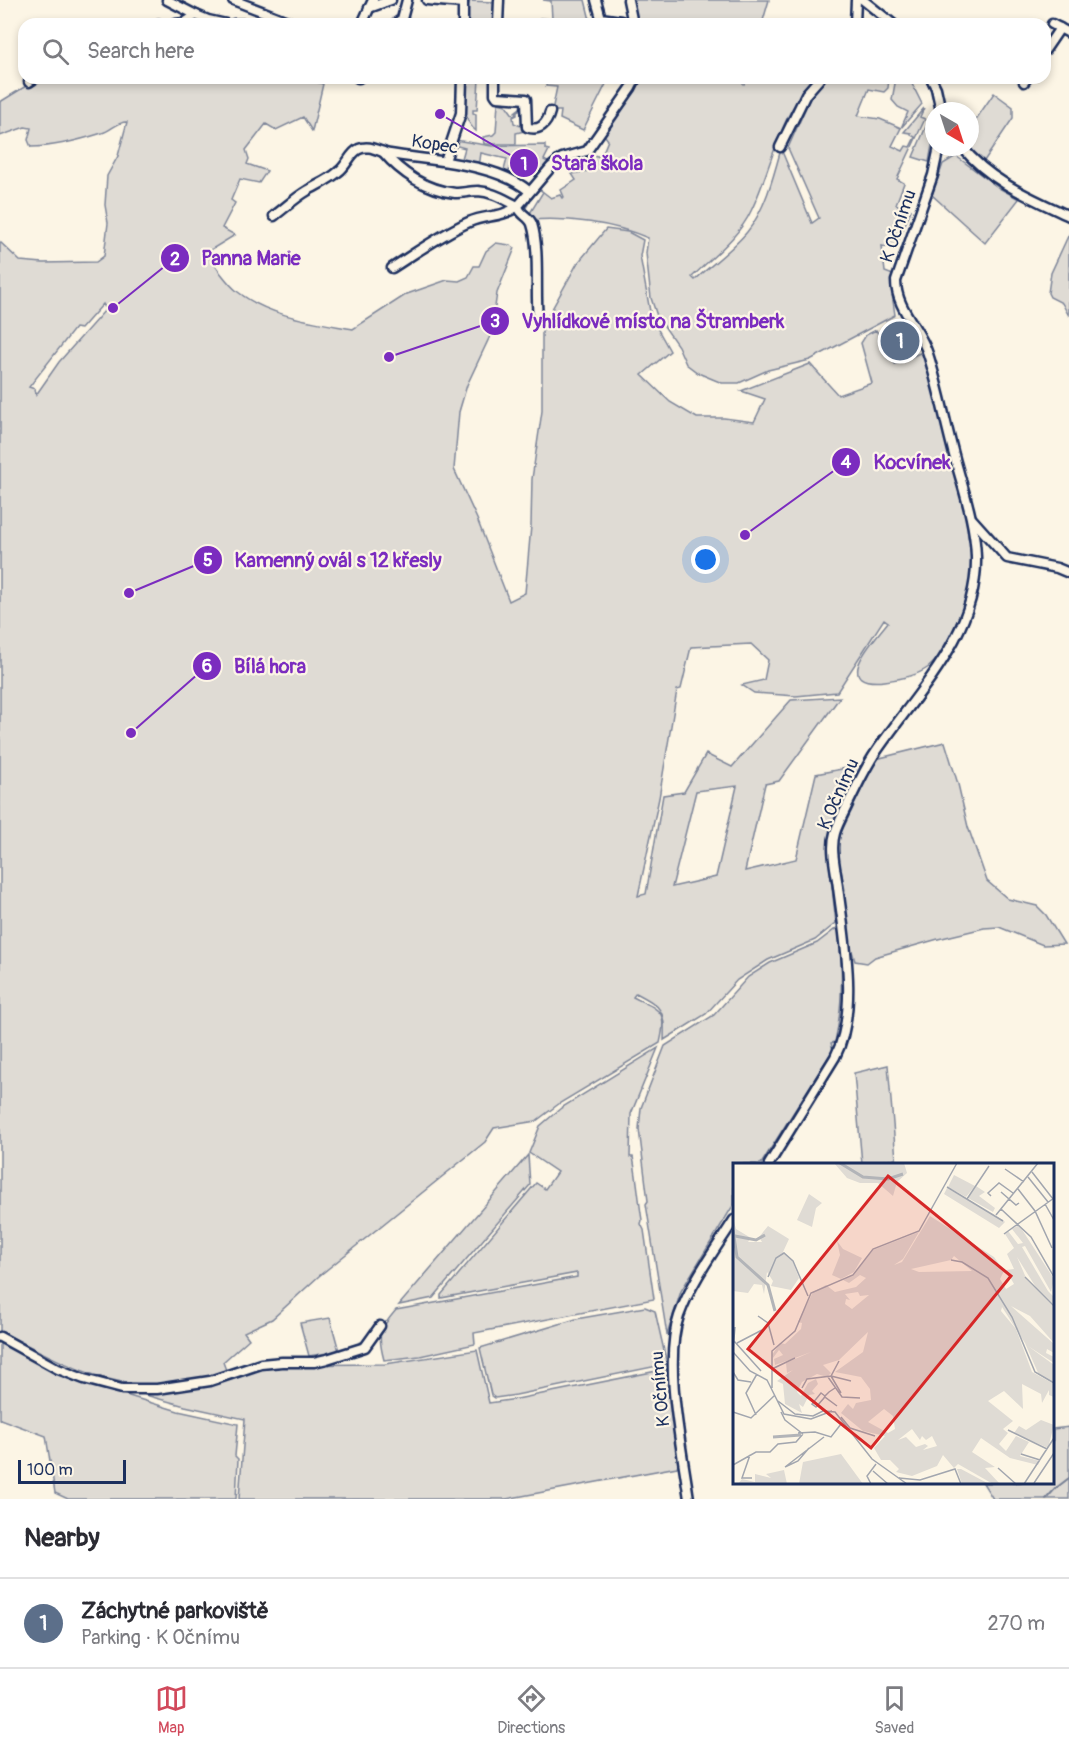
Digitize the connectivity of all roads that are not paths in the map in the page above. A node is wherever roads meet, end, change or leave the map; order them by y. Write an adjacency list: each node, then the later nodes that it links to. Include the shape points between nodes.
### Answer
1 (168, 0): 15 (street)
2 (233, 0): 14 (street)
3 (261, 0): 14 (street)
4 (391, 0): 13 (street)
5 (406, 0): 20 (street)
6 (427, 0): 11 (street)
7 (499, 0): 22 (street)
8 (596, 0): 23 (street)
9 (628, 0): 24 (street)
10 (856, 0): 25 (street)
11 (463, 2): 21 (street)
12 (868, 2): 26 (street)
13 (371, 4): 19 (street)
14 (265, 11): 18 (street)
15 (196, 15): 16 (street); 17 (street)
16 (192, 18)
17 (203, 18)
18 (281, 18)
19 (365, 18)
20 (402, 18)
21 (463, 18)
22 (498, 18)
23 (601, 18)
24 (632, 18)
25 (855, 18)
26 (886, 18)
27 (1069, 33): 28 (street, via 1056,26)
28 (1051, 37)
29 (462, 84): 40 (street, via 461,113)
30 (495, 84): 35 (street, via 497,97 526,99 527,127 538,129)
31 (633, 84): 41 (street, via 587,151 562,158)
32 (815, 84): 36 (street)
33 (934, 84): 34 (street)
34 (939, 102)
35 (550, 112)
36 (780, 147)
37 (382, 152): 40 (street, Kopec); 42 (street, Kopec, via 397,169 421,183 454,193 493,194); 43 (street, Kopec, via 360,148 337,173)
38 (938, 156): 47 (street, K Očnímu, via 896,290 928,352)
39 (969, 156): 44 (street, via 1009,188)
40 (445, 161): 41 (street, Kopec, via 511,179)
41 (529, 191): 42 (street)
42 (518, 206): 45 (street, via 507,214 472,220); 46 (street, via 532,225)
43 (274, 216)
44 (1069, 216)
45 (392, 268)
46 (538, 319)
47 (972, 519): 48 (street, K Očnímu, via 1007,558); 49 (street, K Očnímu, via 976,573 962,624 921,692 876,752 836,831 834,857 846,958 845,1019 839,1050)
48 (1069, 573)
49 (771, 1163)
50 (733, 1223): 53 (street, K Očnímu, via 687,1298 672,1346)
51 (380, 1326): 52 (street, via 365,1347 327,1359 261,1364 210,1381 157,1389 122,1389 95,1383 58,1369)
52 (0, 1337)
53 (689, 1499)

